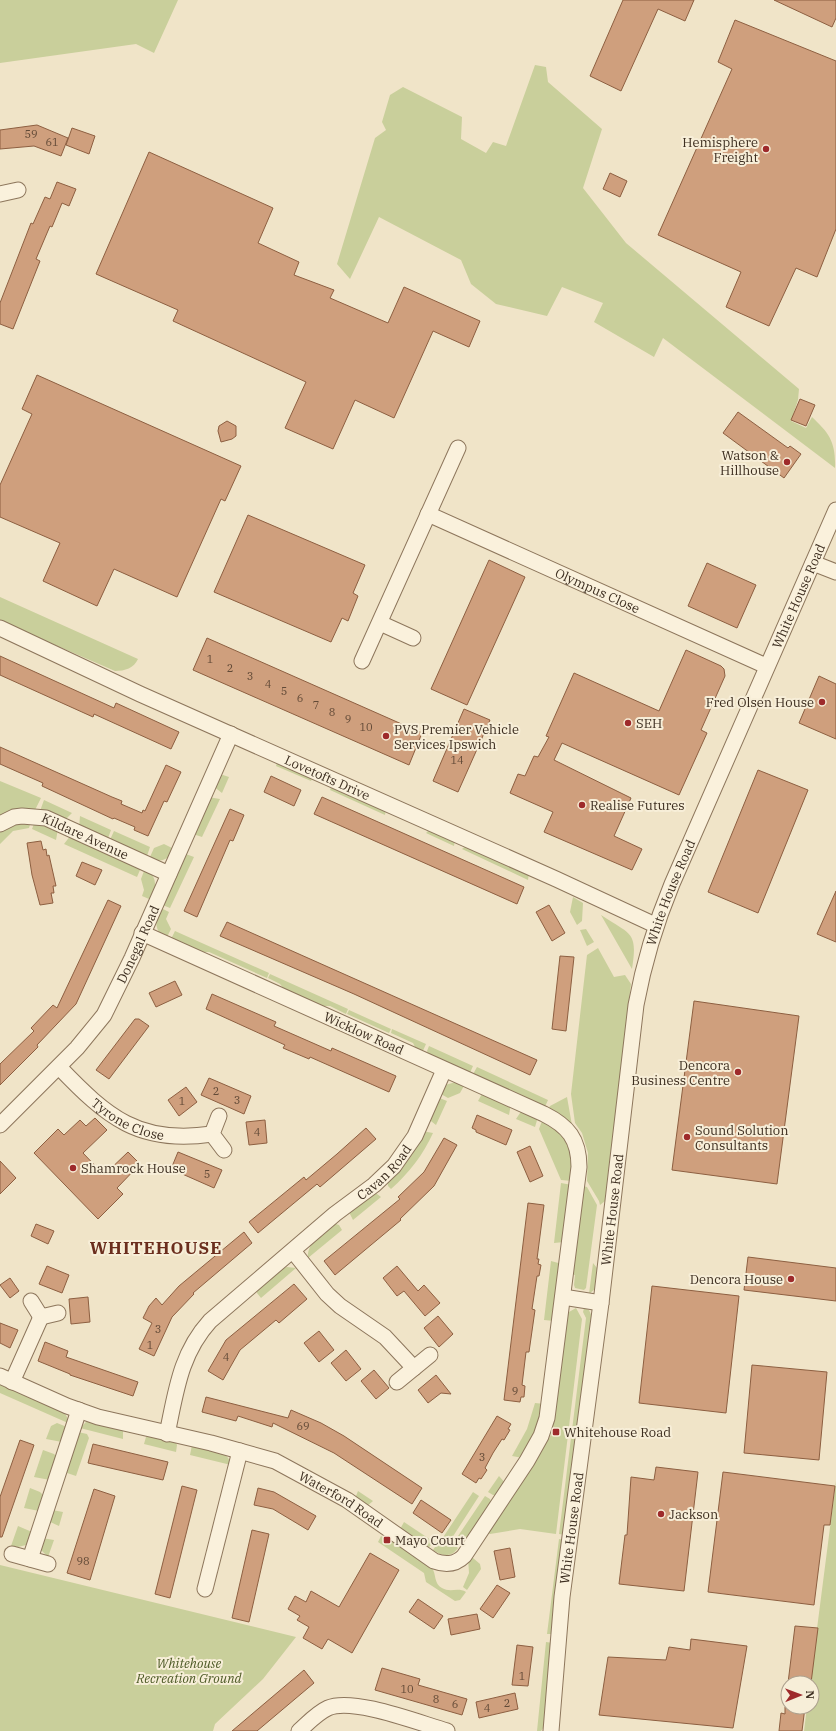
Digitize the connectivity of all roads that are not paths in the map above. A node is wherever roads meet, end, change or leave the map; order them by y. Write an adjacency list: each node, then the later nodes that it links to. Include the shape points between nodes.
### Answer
1 (18, 190): 2 (street)
2 (0, 194)
3 (458, 448): 5 (street)
4 (836, 510): 6 (street, White House Road)
5 (428, 514): 8 (street); 12 (street, Olympus Close)
6 (813, 563): 7 (street); 12 (street, White House Road)
7 (836, 572)
8 (380, 623): 10 (street); 11 (street)
9 (0, 628): 13 (street, Lovetofts Drive)
10 (413, 638)
11 (362, 661)
12 (766, 666): 16 (street, White House Road)
13 (231, 734): 15 (street, Donegal Road); 16 (street, Lovetofts Drive, via 556,878)
14 (0, 824): 15 (street, Kildare Avenue, via 14,817 46,818)
15 (169, 874): 17 (street, Donegal Road)
16 (655, 925): 27 (street, White House Road, via 636,1005)
17 (142, 933): 18 (street, Donegal Road, via 104,1015); 19 (street, Wicklow Road)
18 (59, 1067): 21 (street, Donegal Road); 22 (street, Tyrone Close, via 104,1111 138,1129 166,1137)
19 (444, 1070): 24 (street, Cavan Road, via 415,1136 401,1158 386,1174); 25 (street, Wicklow Road, via 553,1118 565,1127 576,1144 579,1167)
20 (219, 1116): 22 (street)
21 (0, 1125)
22 (212, 1134): 23 (street)
23 (224, 1150)
24 (293, 1251): 31 (street, via 327,1294 385,1337); 35 (street, Cavan Road, via 200,1332 180,1371)
25 (563, 1297): 27 (street); 36 (street, Waterford Road, via 549,1408 541,1436 464,1556 458,1561 448,1564 434,1561 347,1500 291,1468)
26 (31, 1302): 29 (street)
27 (601, 1303): 44 (street, White House Road, via 562,1597)
28 (58, 1313): 29 (street)
29 (41, 1317): 32 (street, Waterford Road)
30 (430, 1355): 31 (street)
31 (414, 1368): 33 (street)
32 (6, 1379): 34 (street, Waterford Road)
33 (397, 1382)
34 (79, 1410): 35 (street, Waterford Road); 38 (street)
35 (167, 1434): 36 (street, Waterford Road)
36 (240, 1452): 40 (street)
37 (12, 1554): 38 (street)
38 (30, 1558): 39 (street)
39 (48, 1564)
40 (205, 1589)
41 (414, 1727): 42 (street, via 366,1708 340,1705 323,1711); 43 (street)
42 (299, 1731)
43 (447, 1731)
44 (551, 1731)

